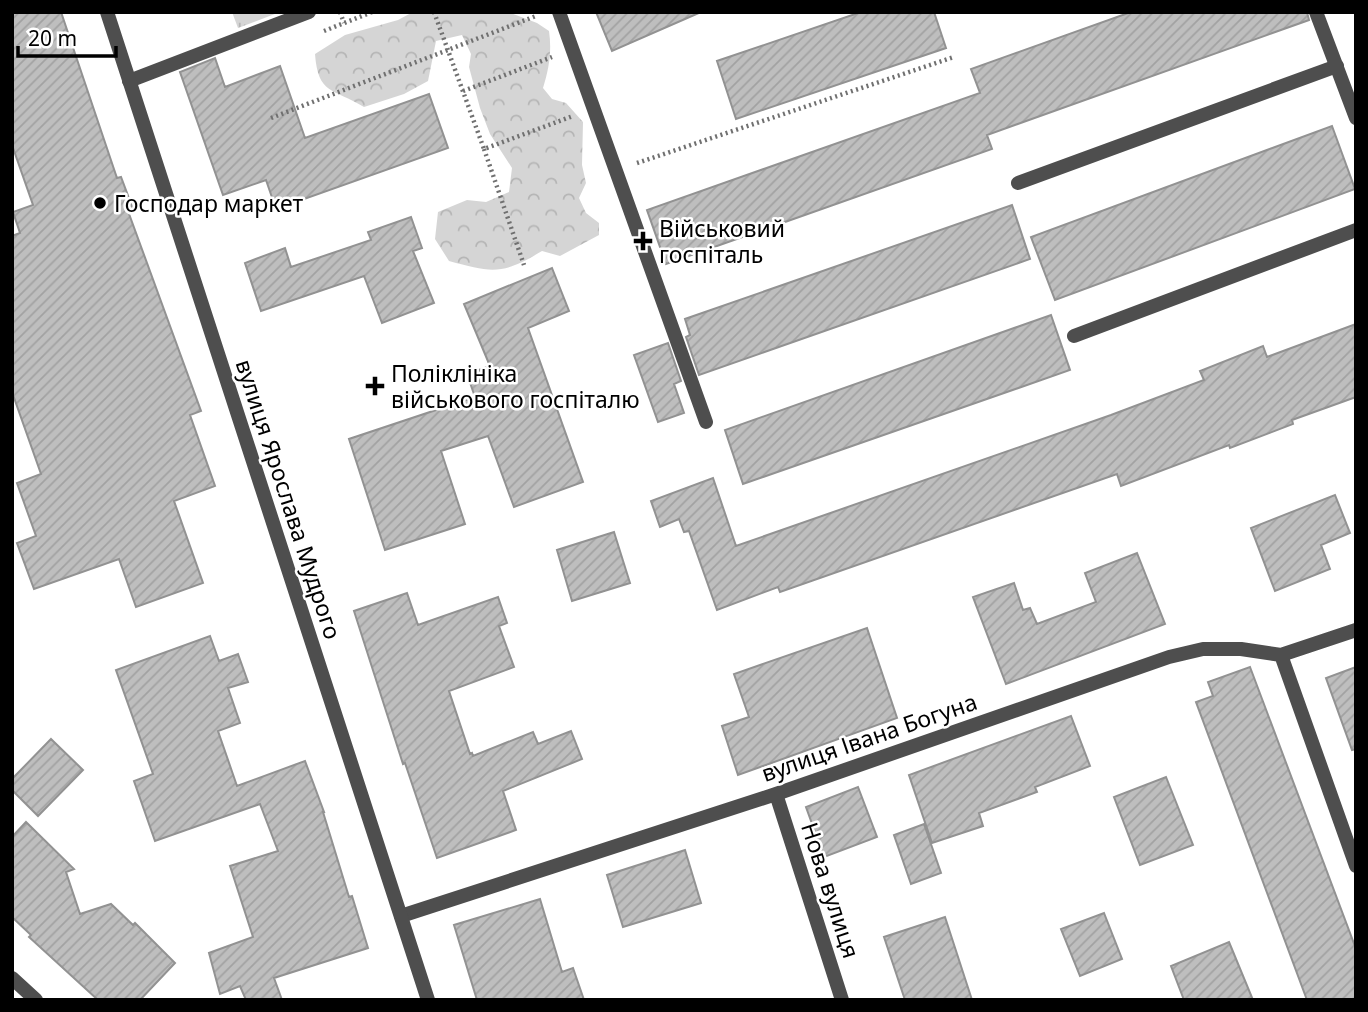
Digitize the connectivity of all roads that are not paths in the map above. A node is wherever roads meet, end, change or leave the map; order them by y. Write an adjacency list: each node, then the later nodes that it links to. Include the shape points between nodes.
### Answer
1 (107, 12): 6 (street, вулиця Ярослава Мудрого)
2 (309, 12): 6 (street)
3 (559, 12): 11 (street)
4 (1316, 12): 5 (street)
5 (1337, 66): 7 (street); 8 (street)
6 (130, 81): 16 (street, вулиця Ярослава Мудрого)
7 (1356, 118)
8 (1018, 183)
9 (1356, 230): 10 (street)
10 (1074, 336)
11 (706, 422)
12 (1356, 630): 13 (street, вулиця Івана Богуна)
13 (1281, 655): 14 (street, вулиця Івана Богуна, via 1203,649 1169,657); 15 (street)
14 (776, 794): 16 (street, вулиця Івана Богуна); 20 (street, Нова вулиця)
15 (1356, 866)
16 (401, 916): 19 (street, вулиця Ярослава Мудрого)
17 (12, 978): 18 (street)
18 (36, 1000)
19 (428, 1000)
20 (842, 1000)

